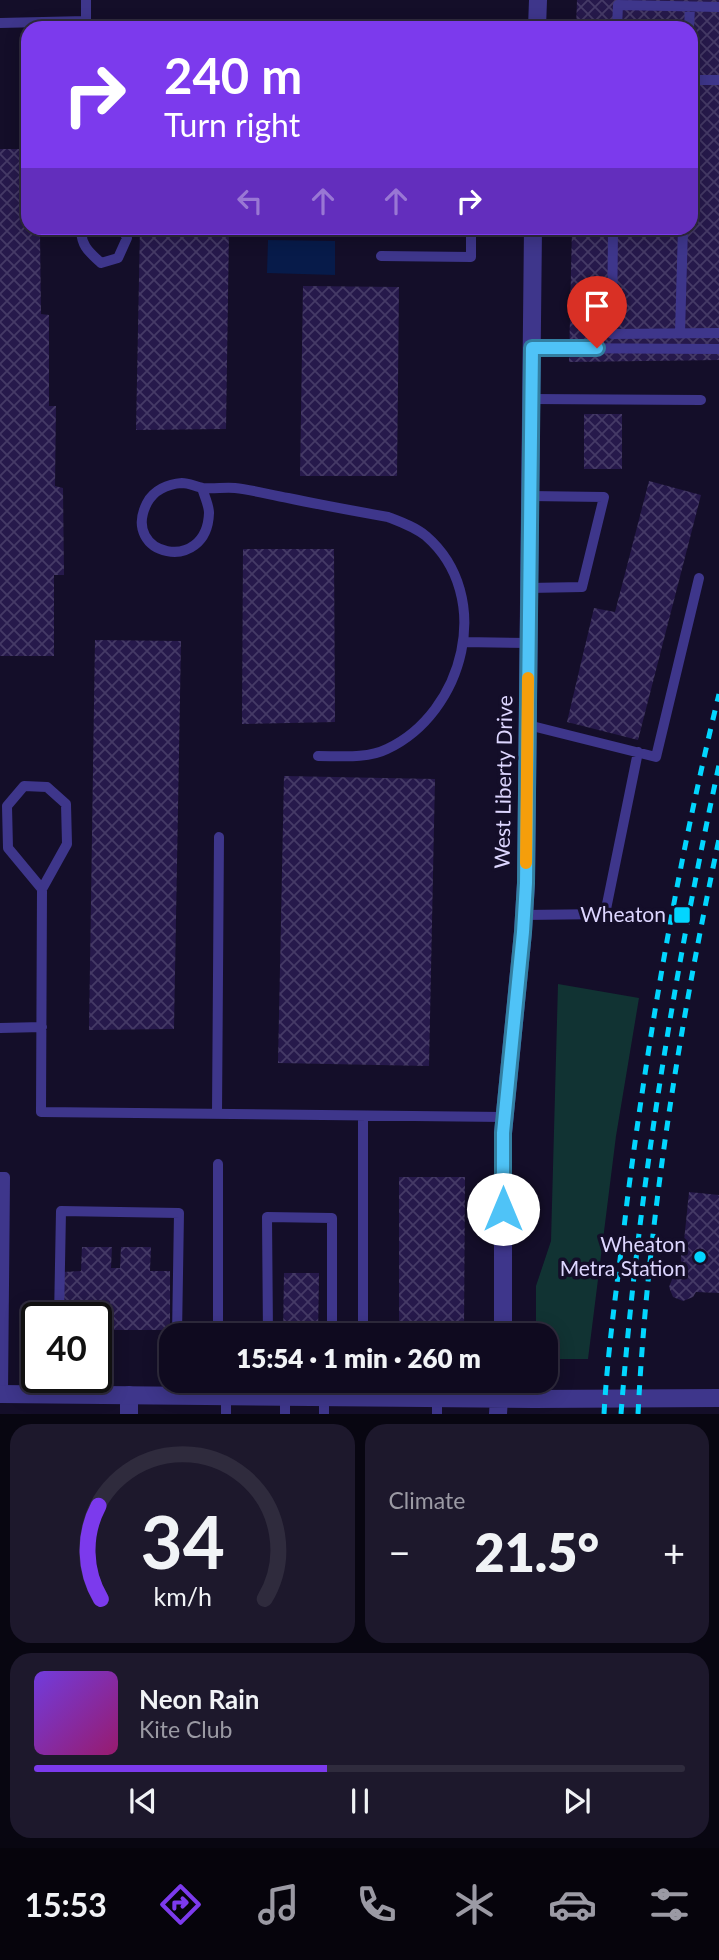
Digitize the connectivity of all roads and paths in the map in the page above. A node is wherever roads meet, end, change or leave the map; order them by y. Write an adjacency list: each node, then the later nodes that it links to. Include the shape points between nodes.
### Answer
1 (86, 0): 5 (lane)
2 (538, 0): 6 (street)
3 (690, 6): 4 (lane); 7 (lane, via 618,5); 8 (lane)
4 (719, 7)
5 (86, 21)
6 (537, 21)
7 (617, 21)
8 (689, 21)
9 (0, 23): 10 (lane)
10 (21, 23)
11 (698, 80): 12 (lane)
12 (719, 80)
13 (81, 235): 14 (lane, via 86,250 101,263 118,258)
14 (126, 235)
15 (471, 235): 19 (lane, via 471,257)
16 (533, 235): 22 (street, West Liberty Drive)
17 (613, 235): 20 (lane, via 612,334)
18 (683, 235): 20 (lane)
19 (381, 257)
20 (680, 333): 21 (lane)
21 (719, 333)
22 (532, 348): 23 (lane); 24 (street, West Liberty Drive)
23 (719, 349)
24 (531, 399): 25 (lane); 27 (street, West Liberty Drive)
25 (701, 400)
26 (202, 488): 26 (lane, via 210,511 198,542 180,553 152,544 141,521 151,496 165,486 184,483); 30 (lane, via 235,488 408,524 426,536 452,569 461,596)
27 (530, 496): 29 (street, West Liberty Drive); 29 (lane, via 604,497 582,587)
28 (699, 578): 33 (lane, via 656,757)
29 (529, 588): 31 (street, West Liberty Drive)
30 (463, 642): 31 (lane); 34 (lane, via 458,666 437,708 403,740 365,754)
31 (529, 643): 32 (street, West Liberty Drive)
32 (528, 725): 33 (lane); 37 (street, West Liberty Drive)
33 (638, 752): 37 (lane, via 605,914)
34 (318, 756)
35 (219, 837): 40 (lane)
36 (42, 889): 36 (lane, via 67,844 66,804 47,787 24,786 7,806 8,848); 38 (lane)
37 (524, 915): 42 (street, West Liberty Drive)
38 (42, 1027): 39 (lane); 40 (lane, via 41,1112)
39 (0, 1028)
40 (217, 1114): 41 (lane)
41 (363, 1116): 42 (lane); 50 (lane)
42 (504, 1116): 51 (street, West Liberty Drive)
43 (218, 1164): 47 (lane)
44 (0, 1177): 52 (lane, via 5,1177)
45 (59, 1302): 46 (lane, via 61,1211 179,1213)
46 (177, 1323)
47 (218, 1323)
48 (268, 1323): 49 (lane, via 267,1217 332,1218)
49 (332, 1323)
50 (363, 1323)
51 (503, 1323)
52 (2, 1325): 58 (lane)
53 (21, 1391): 58 (street)
54 (159, 1391): 59 (street)
55 (112, 1393): 59 (street)
56 (202, 1393): 60 (street)
57 (379, 1393): 65 (street)
58 (2, 1394)
59 (129, 1395): 66 (street)
60 (222, 1397): 61 (street)
61 (276, 1397): 62 (street)
62 (328, 1397)
63 (499, 1398): 64 (street); 65 (street)
64 (719, 1398)
65 (437, 1406)
66 (129, 1414)

